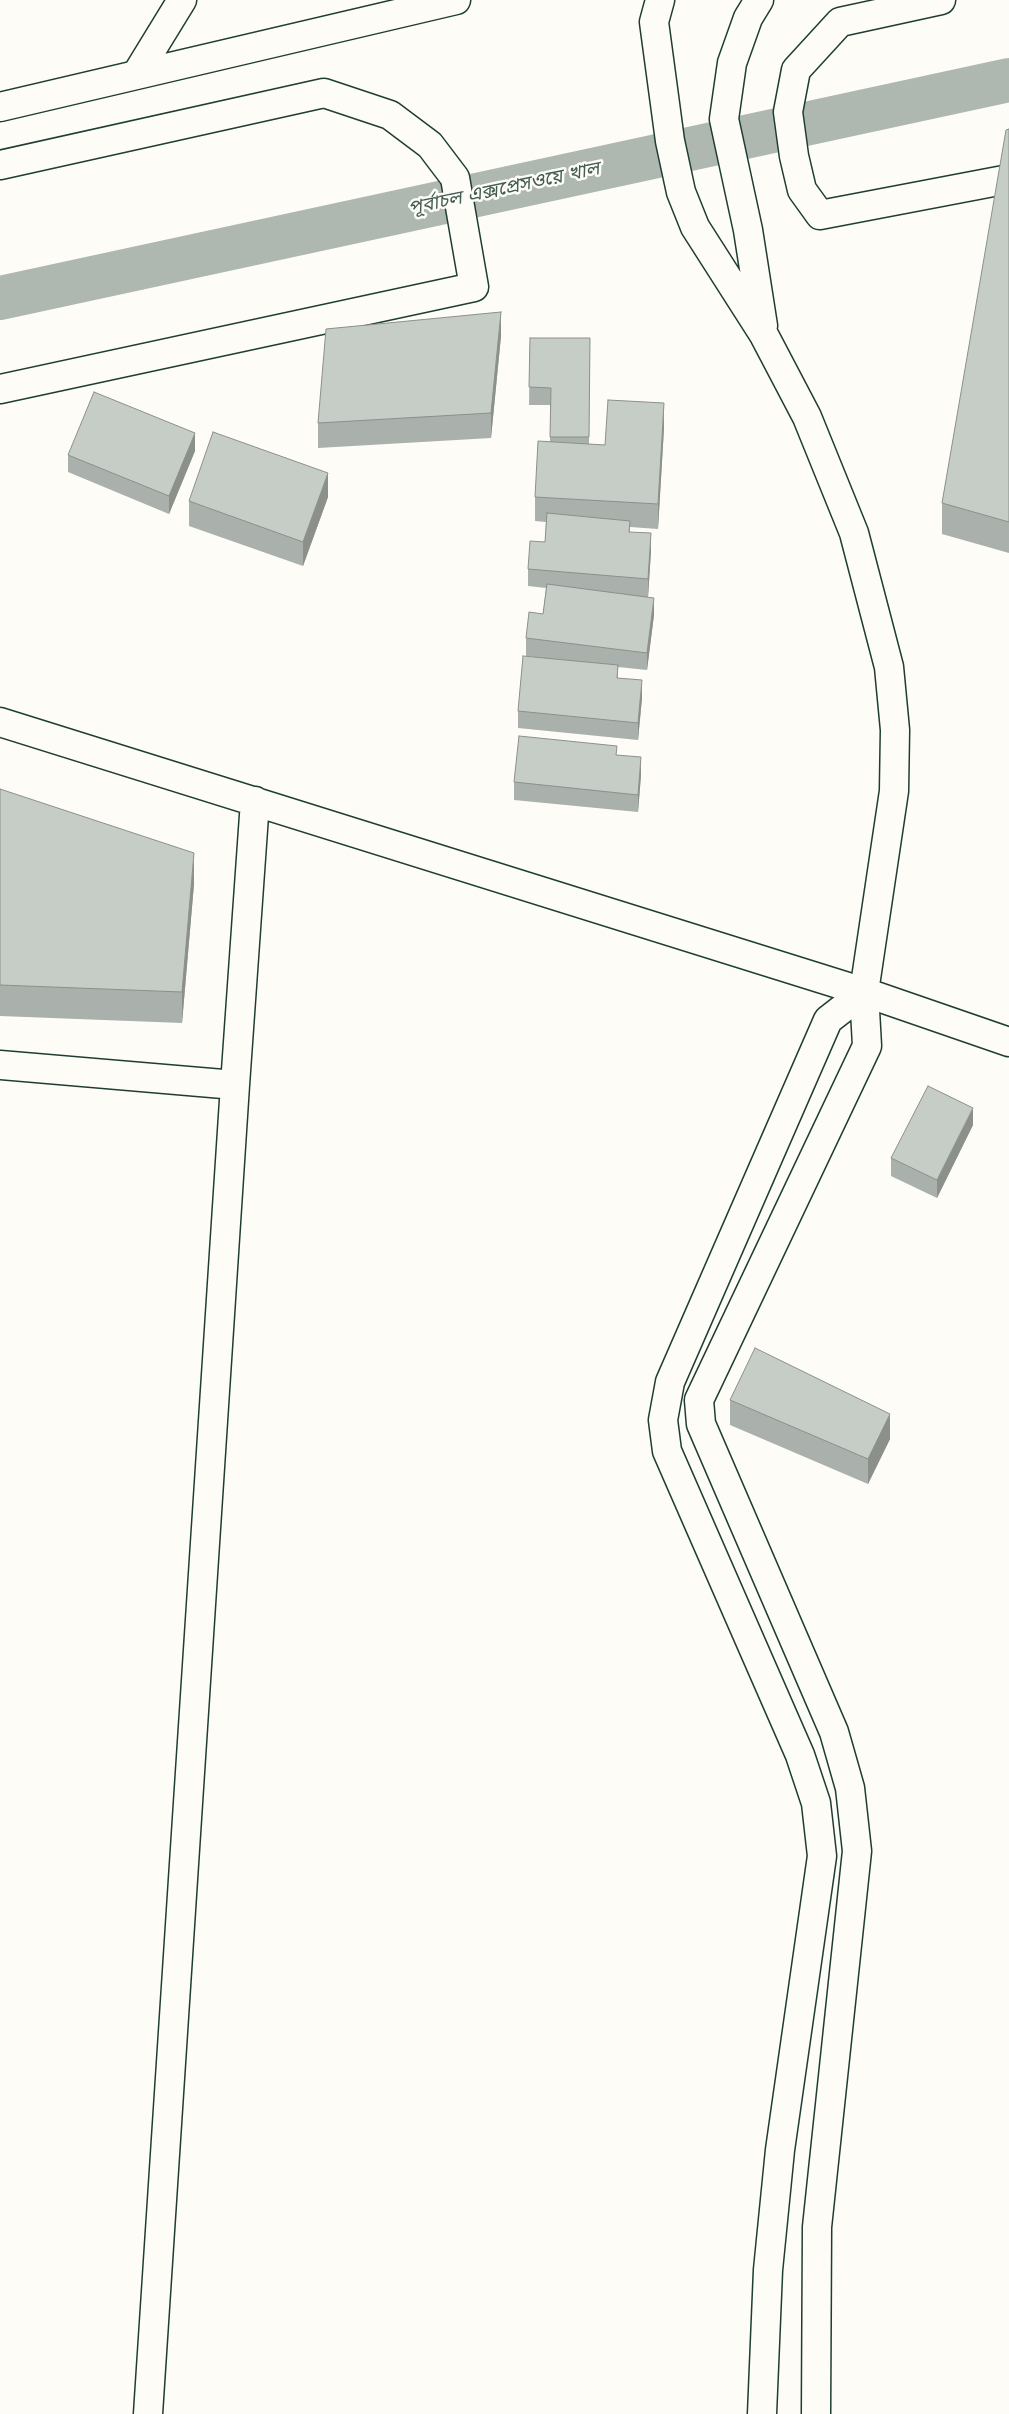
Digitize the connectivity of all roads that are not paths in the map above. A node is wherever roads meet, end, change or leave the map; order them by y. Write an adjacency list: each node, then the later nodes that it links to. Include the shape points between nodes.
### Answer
1 (182, 0): 8 (street)
2 (941, 0): 7 (street)
3 (947, 0): 7 (street)
4 (445, 1): 8 (street)
5 (753, 9): 12 (street, via 732,63 724,119 748,230)
6 (657, 11): 12 (street, via 670,141 681,192 695,227)
7 (840, 22): 11 (street, via 796,70 788,112 802,190 820,215)
8 (136, 75): 9 (street)
9 (0, 106)
10 (0, 165): 13 (street, via 324,93 390,115 430,145 455,178 474,287)
11 (1009, 178)
12 (764, 335): 16 (street, via 807,416 854,532 889,667 895,730 894,791)
13 (0, 388)
14 (0, 722): 15 (street)
15 (255, 801): 16 (street); 19 (street)
16 (864, 992): 17 (street); 20 (street, via 867,1046 699,1400 701,1424); 21 (street, via 828,1020 670,1382 663,1420 667,1451)
17 (1009, 1042)
18 (0, 1065): 19 (street)
19 (235, 1085): 22 (street)
20 (788, 1625): 21 (street); 24 (street, via 837,1742 850,1788 857,1851 817,2227)
21 (750, 1641): 23 (street, via 800,1755 816,1803 822,1856 778,2168 768,2270)
22 (148, 2414)
23 (762, 2414)
24 (816, 2414)

